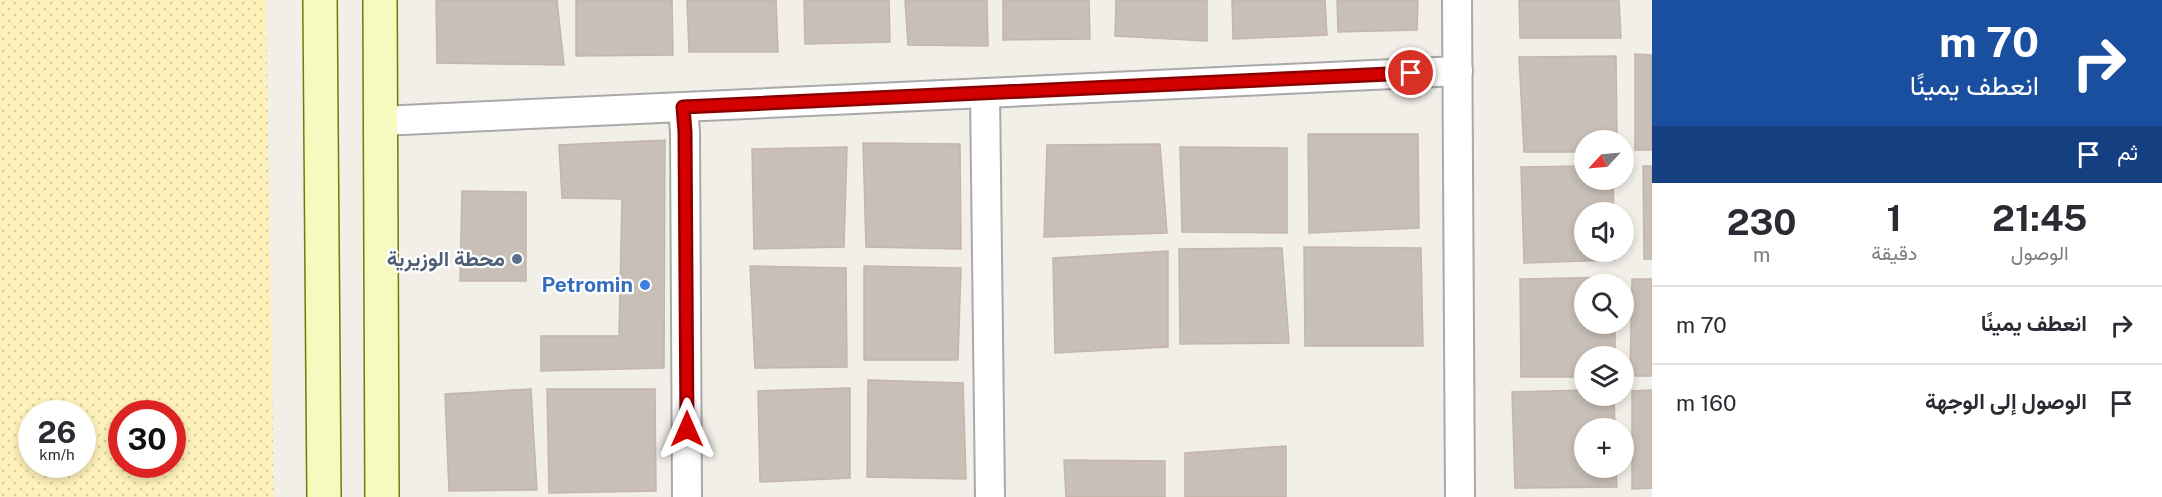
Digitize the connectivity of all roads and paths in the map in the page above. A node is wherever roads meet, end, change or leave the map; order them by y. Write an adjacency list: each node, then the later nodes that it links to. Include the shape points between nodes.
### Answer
1 (320, 0): 8 (street)
2 (380, 0): 7 (street)
3 (1458, 0): 4 (street)
4 (1458, 71): 5 (street); 12 (street)
5 (985, 93): 6 (street); 11 (street)
6 (683, 107): 7 (street); 10 (street)
7 (381, 121): 9 (street)
8 (324, 497)
9 (382, 497)
10 (687, 497)
11 (990, 497)
12 (1460, 497)

